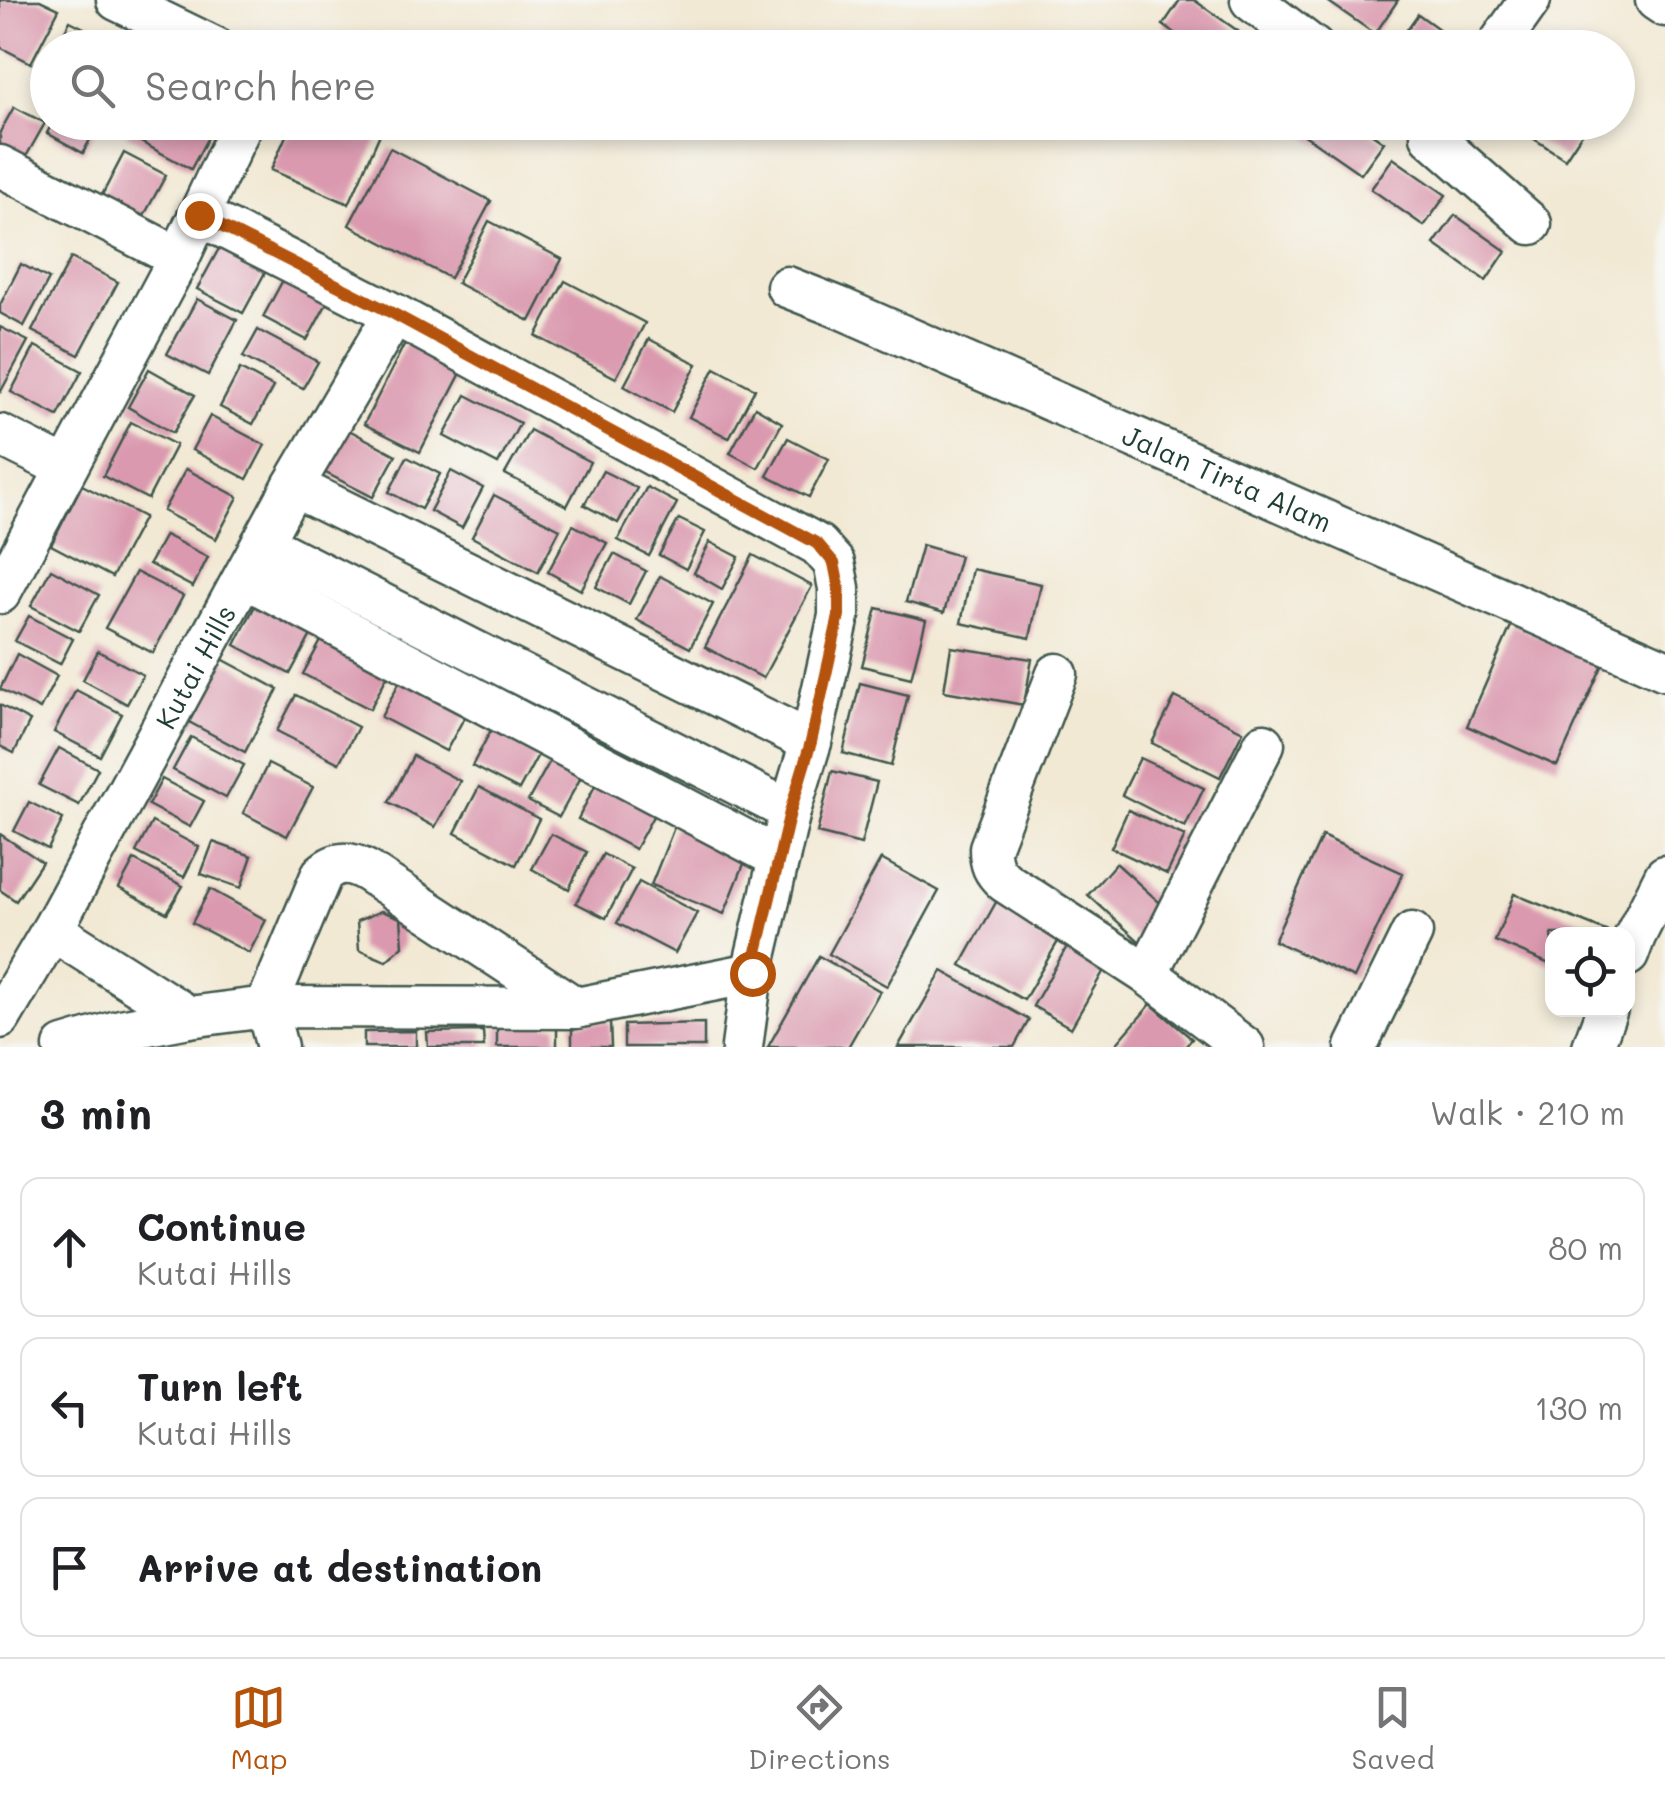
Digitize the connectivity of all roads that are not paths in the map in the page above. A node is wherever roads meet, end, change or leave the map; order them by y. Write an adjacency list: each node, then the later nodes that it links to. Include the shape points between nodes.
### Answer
1 (117, 0): 6 (street)
2 (1251, 0): 7 (street)
3 (1530, 0): 8 (street)
4 (1656, 0): 5 (street)
5 (1665, 6)
6 (179, 30)
7 (1290, 30)
8 (1509, 30)
9 (234, 140): 12 (street)
10 (1442, 140): 13 (street)
11 (0, 166): 14 (street)
12 (199, 215): 14 (street); 16 (street)
13 (1531, 224)
14 (179, 258): 18 (street)
15 (787, 287): 22 (street, Jalan Tirta Alam)
16 (394, 314): 19 (street, Kutai Hills); 24 (street, via 818,544 834,563 839,616)
17 (0, 435): 18 (street)
18 (66, 468): 21 (street)
19 (292, 486): 20 (street, Kutai Hills); 24 (street)
20 (253, 560): 26 (street); 27 (street); 29 (street, Kutai Hills)
21 (0, 593)
22 (1665, 670)
23 (1057, 674): 33 (street, via 990,861 1005,882)
24 (811, 742): 26 (street)
25 (1264, 744): 33 (street)
26 (790, 812): 27 (street)
27 (780, 858): 32 (street)
28 (1665, 876): 31 (street)
29 (52, 930): 36 (street); 38 (street, Kutai Hills)
30 (1412, 933): 43 (street)
31 (1635, 940)
32 (752, 973): 35 (street); 41 (street)
33 (1146, 974): 42 (street)
34 (266, 1007): 35 (street); 35 (street, via 322,874 342,863 367,871); 36 (street); 40 (street)
35 (576, 1008)
36 (188, 1017): 39 (street)
37 (1604, 1017): 44 (street)
38 (0, 1018)
39 (64, 1047)
40 (277, 1047)
41 (742, 1047)
42 (1244, 1047)
43 (1356, 1047)
44 (1593, 1047)

